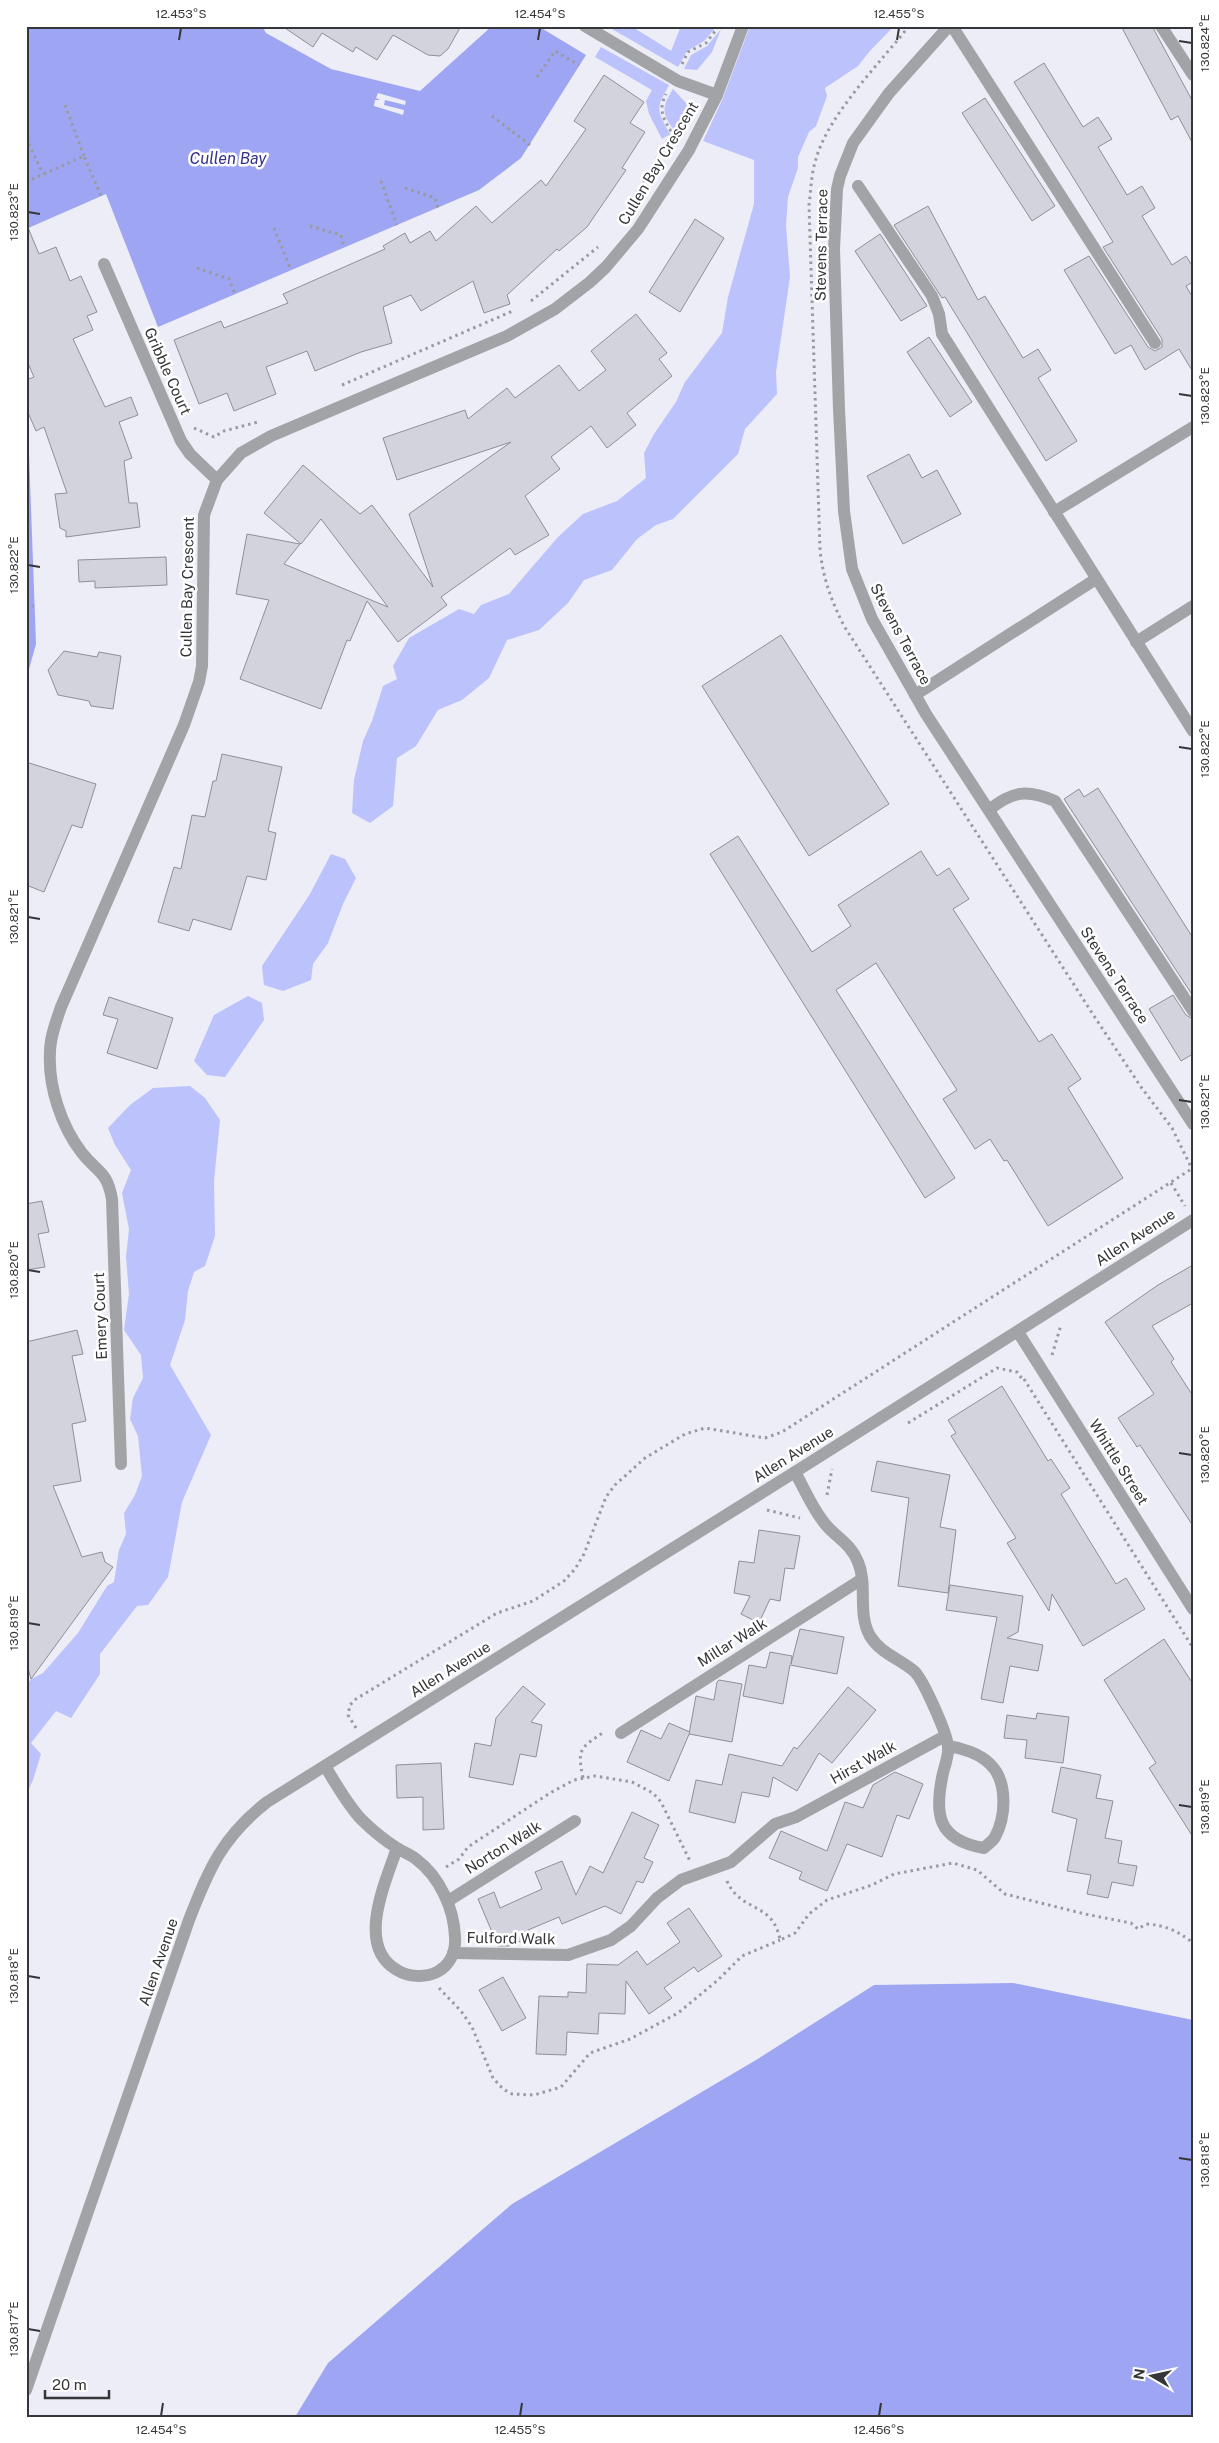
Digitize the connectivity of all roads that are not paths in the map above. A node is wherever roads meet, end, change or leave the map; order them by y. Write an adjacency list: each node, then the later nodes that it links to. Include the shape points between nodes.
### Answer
1 (585, 26): 6 (street, via 674,78)
2 (743, 26): 6 (street, Cullen Bay Crescent)
3 (951, 26): 9 (street); 16 (street, Stevens Terrace, via 889,93 853,143 837,189 834,249 844,511 852,570 872,619)
4 (1161, 26): 5 (street)
5 (1193, 75)
6 (717, 95): 11 (street, Cullen Bay Crescent, via 689,150 638,230 606,268 555,309 507,336 271,436 241,453)
7 (858, 186): 12 (street, via 932,296 942,334)
8 (104, 264): 11 (street, Gribble Court, via 181,442)
9 (1154, 343)
10 (1193, 427): 12 (street)
11 (217, 480): 21 (street, Cullen Bay Crescent, via 204,515 202,666 199,682 184,725 61,1007 52,1035 50,1065 56,1100 77,1145)
12 (1054, 512): 13 (street)
13 (1096, 579): 15 (street); 16 (street)
14 (1193, 606): 15 (street)
15 (1136, 642): 17 (street)
16 (915, 695): 18 (street, Stevens Terrace)
17 (1193, 731)
18 (989, 810): 19 (street, via 1005,797 1015,794 1036,794 1056,801); 20 (street, Stevens Terrace)
19 (1193, 1011)
20 (1193, 1124)
21 (100, 1170): 24 (street, Emery Court, via 106,1177 112,1199)
22 (1191, 1216): 23 (street, Allen Avenue)
23 (1018, 1332): 25 (street, Allen Avenue); 27 (street, Whittle Street)
24 (122, 1464)
25 (796, 1472): 26 (street, via 825,1524 851,1548); 30 (street, Allen Avenue)
26 (862, 1579): 28 (street, Millar Walk); 29 (street, via 863,1608 869,1634 886,1655 909,1667 920,1678)
27 (1193, 1608)
28 (621, 1732)
29 (947, 1741): 29 (street, via 938,1796 941,1822 948,1834 967,1845 984,1848 994,1839 1002,1819 1003,1790 990,1764); 35 (street, Hirst Walk, via 796,1817 775,1824 731,1862 681,1880 611,1940)
30 (325, 1766): 32 (street, via 360,1818); 36 (street, Allen Avenue, via 267,1802 242,1822 211,1868 186,1930)
31 (575, 1821): 33 (street, Norton Walk)
32 (397, 1848): 33 (street, via 416,1858 426,1868); 34 (street, via 376,1917 381,1954 396,1970 421,1975 442,1969)
33 (448, 1901): 34 (street, via 456,1942)
34 (453, 1953): 35 (street, Fulford Walk)
35 (568, 1955)
36 (26, 2390)

